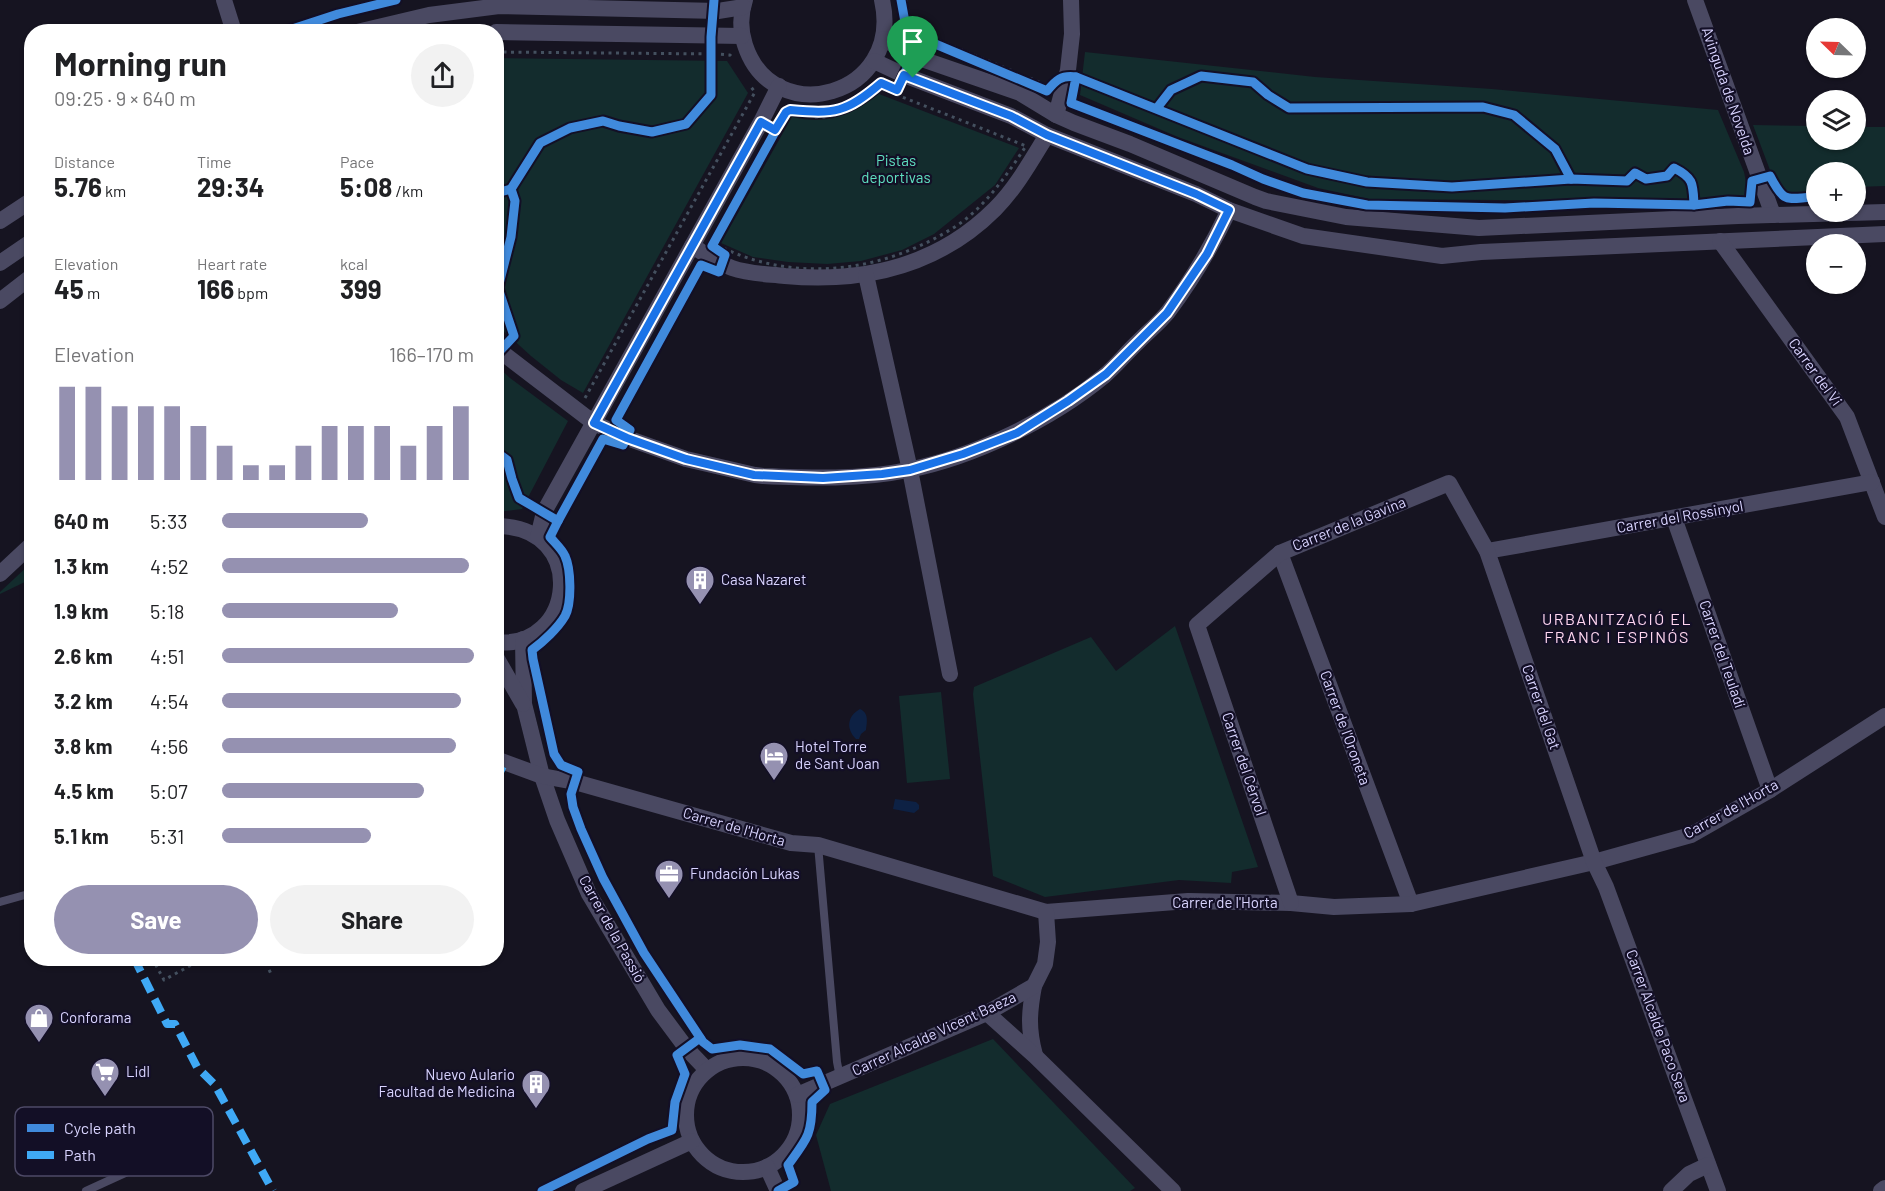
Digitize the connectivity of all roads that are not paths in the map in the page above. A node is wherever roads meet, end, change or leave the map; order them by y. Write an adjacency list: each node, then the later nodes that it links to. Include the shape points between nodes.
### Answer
1 (224, 0): 6 (street)
2 (882, 0): 10 (street, via 886,16)
3 (1071, 0): 13 (street, via 1068,76)
4 (1695, 0): 18 (street, Avinguda de Novelda)
5 (744, 4): 7 (street, via 718,11 499,6); 9 (street)
6 (232, 24)
7 (391, 24)
8 (504, 33): 9 (street)
9 (742, 36): 12 (street, via 755,65)
10 (884, 39): 11 (street); 13 (street, via 913,56 1020,93)
11 (874, 61): 12 (street, via 863,75 832,92 796,93); 14 (street, via 1011,116)
12 (779, 86): 23 (street, via 768,126)
13 (1056, 115): 18 (street, via 1266,201 1346,217 1479,228)
14 (1047, 135): 16 (street); 25 (street, via 996,209 967,233 930,255)
15 (24, 205): 19 (street)
16 (1229, 210): 21 (street, via 1303,236 1442,256); 30 (street, via 1210,249 1167,313 1106,374 1017,433)
17 (1885, 212): 18 (street)
18 (1773, 215)
19 (0, 221)
20 (1885, 234): 21 (street)
21 (1720, 241): 31 (street, Carrer del Vi, via 1847,417)
22 (24, 246): 24 (street)
23 (692, 246): 25 (street, via 731,267 753,273 808,278); 29 (street)
24 (0, 263)
25 (866, 275): 30 (street)
26 (24, 282): 27 (street)
27 (0, 301)
28 (504, 354): 29 (street)
29 (594, 423): 30 (street, via 686,459 754,475 823,478); 35 (street)
30 (910, 470): 44 (street)
31 (1872, 482): 32 (street, Carrer del Vi); 33 (street, Carrer del Rossinyol)
32 (1885, 517)
33 (1674, 518): 36 (street, Carrer del Rossinyol); 49 (street, Carrer del Teuladí)
34 (504, 526): 35 (street)
35 (530, 533): 41 (street, via 555,555 562,589 558,607 548,622)
36 (1487, 551): 38 (street, Carrer de la Gavina, via 1449,483); 51 (street, Carrer del Gat)
37 (24, 552): 39 (street)
38 (1280, 553): 40 (street, Carrer de la Gavina); 55 (street, Carrer de l'Oroneta)
39 (0, 574)
40 (1197, 625): 54 (street, Carrer del Cérvol)
41 (524, 639): 42 (street); 45 (street, Carrer de la Passió)
42 (504, 643)
43 (504, 670): 45 (street, Carrer de la Passió)
44 (950, 674)
45 (524, 704): 48 (street, Carrer de la Passió)
46 (1885, 716): 49 (street, Carrer de l'Horta)
47 (504, 762): 48 (street, Carrer de l'Horta)
48 (542, 776): 50 (street, Carrer de l'Horta, via 791,843); 60 (street, Carrer de la Passió, via 589,894 658,1010)
49 (1770, 790): 51 (street, Carrer de l'Horta, via 1691,834)
50 (818, 845): 56 (street, Carrer de l'Horta); 61 (lane)
51 (1594, 862): 55 (street, Carrer de l'Horta); 64 (street, Carrer Alcalde Paco Seva)
52 (24, 895): 53 (lane)
53 (0, 902)
54 (1292, 903): 55 (street, Carrer de l'Horta, via 1334,907); 56 (street, Carrer de l'Horta, via 1188,901)
55 (1411, 904)
56 (1046, 912): 57 (street, Carrer Alcalde Vicent Baeza, via 1045,964)
57 (1034, 986): 58 (street, Carrer Alcalde Vicent Baeza); 59 (street, via 1029,1034)
58 (987, 1012): 59 (street); 61 (street, Carrer Alcalde Vicent Baeza)
59 (1035, 1056): 71 (street)
60 (707, 1070): 62 (street, via 742,1057 761,1060 788,1078); 63 (street, via 689,1097 687,1129)
61 (840, 1077): 62 (street, Carrer Alcalde Vicent Baeza)
62 (796, 1095): 65 (street, via 799,1127 793,1143)
63 (692, 1141): 65 (street, via 718,1167 742,1172); 69 (street)
64 (1708, 1165): 72 (street, via 1689,1174); 73 (street, Carrer Alcalde Paco Seva)
65 (767, 1167): 70 (street)
66 (119, 1176): 68 (lane)
67 (1885, 1188): 74 (street)
68 (86, 1191)
69 (583, 1191)
70 (778, 1191)
71 (1172, 1191)
72 (1671, 1191)
73 (1718, 1191)
74 (1881, 1191)

